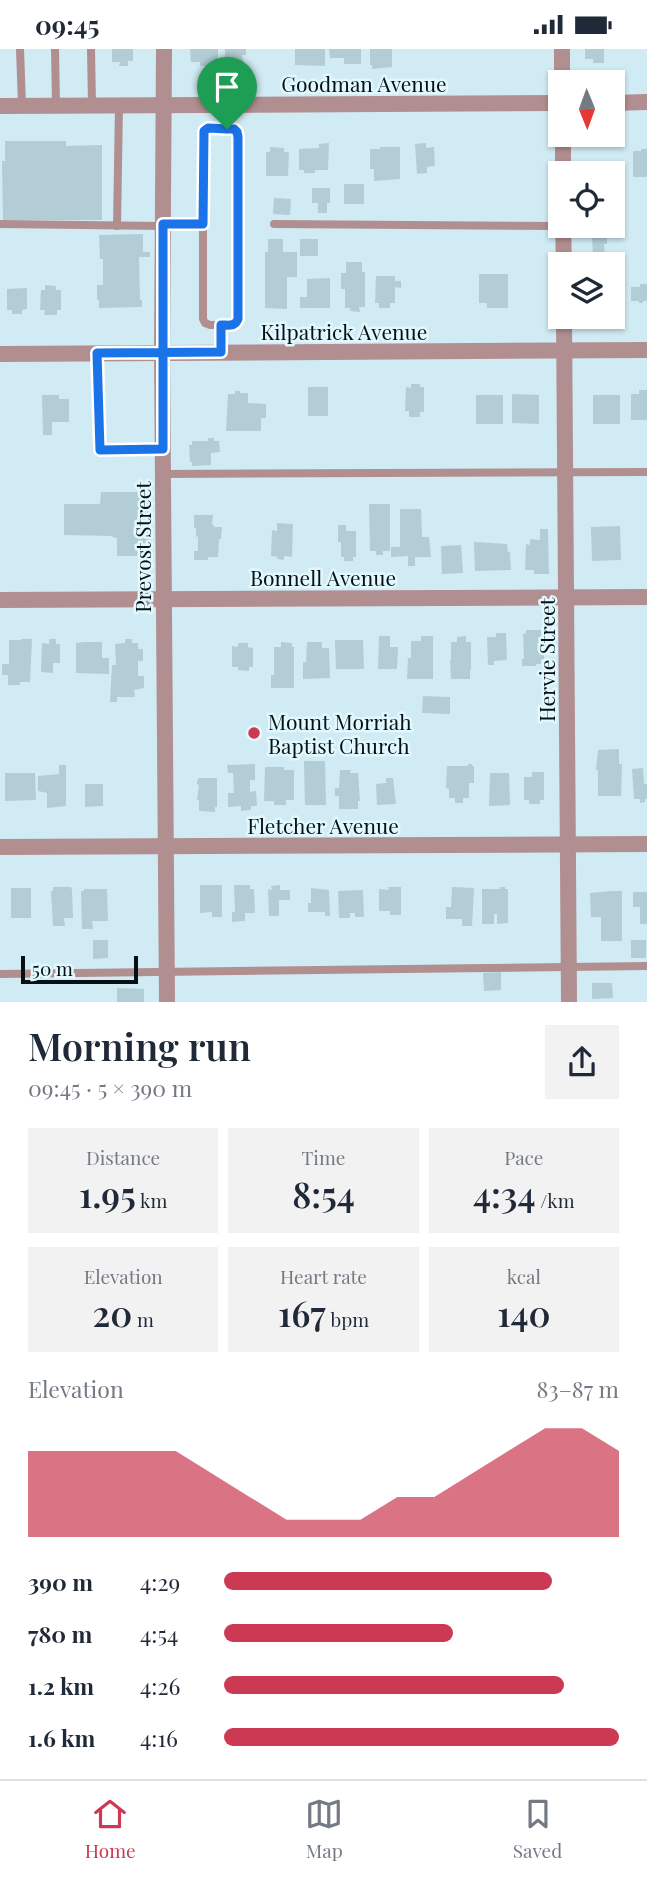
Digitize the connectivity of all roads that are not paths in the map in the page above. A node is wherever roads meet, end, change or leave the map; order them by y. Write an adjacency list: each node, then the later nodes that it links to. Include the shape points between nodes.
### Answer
1 (20, 49): 10 (lane)
2 (55, 49): 11 (lane)
3 (90, 49): 12 (lane)
4 (164, 49): 13 (street, Prevost Street)
5 (562, 49): 6 (street)
6 (562, 70)
7 (647, 102): 9 (street)
8 (548, 103): 14 (street, Goodman Avenue)
9 (625, 103)
10 (22, 105): 11 (street, Goodman Avenue); 15 (street, Goodman Avenue)
11 (56, 105): 12 (street, Goodman Avenue)
12 (92, 105): 16 (street, Goodman Avenue)
13 (164, 105): 14 (street, Goodman Avenue); 16 (street, Goodman Avenue); 21 (street, Prevost Street)
14 (226, 105): 17 (lane)
15 (0, 106)
16 (119, 106): 22 (lane)
17 (227, 129): 19 (lane, via 204,131); 24 (lane, via 234,129 238,137 238,319 233,325)
18 (0, 224): 22 (lane)
19 (203, 224): 21 (lane); 24 (lane, via 203,319)
20 (274, 224): 23 (lane)
21 (163, 225): 22 (lane); 30 (street, Prevost Street)
22 (117, 226)
23 (548, 226)
24 (221, 325): 28 (lane)
25 (564, 329): 26 (street, Hervie Street)
26 (565, 350): 27 (street, Kilpatrick Avenue); 28 (street, Kilpatrick Avenue); 33 (street, Hervie Street)
27 (647, 350)
28 (221, 352): 30 (street, Kilpatrick Avenue)
29 (97, 353): 30 (street, Kilpatrick Avenue); 31 (street, Kilpatrick Avenue); 32 (lane, via 100,450)
30 (162, 353): 32 (street, Prevost Street)
31 (0, 354)
32 (163, 449): 35 (street, Prevost Street)
33 (565, 472): 34 (lane); 35 (lane); 36 (street, Hervie Street)
34 (647, 472)
35 (163, 474): 38 (street, Prevost Street)
36 (566, 597): 37 (street, Bonnell Avenue); 38 (street, Bonnell Avenue); 40 (street, Hervie Street)
37 (647, 597)
38 (164, 599): 39 (street, Bonnell Avenue); 42 (street, Prevost Street)
39 (0, 600)
40 (568, 844): 41 (street, Fletcher Avenue); 42 (street, Fletcher Avenue); 45 (street, Hervie Street)
41 (647, 844)
42 (166, 846): 43 (street, Fletcher Avenue); 46 (street, Prevost Street)
43 (0, 847)
44 (647, 966): 45 (lane)
45 (569, 967): 46 (lane); 49 (street, Hervie Street)
46 (167, 972): 47 (lane); 48 (street, Prevost Street)
47 (0, 974)
48 (167, 1002)
49 (569, 1002)

